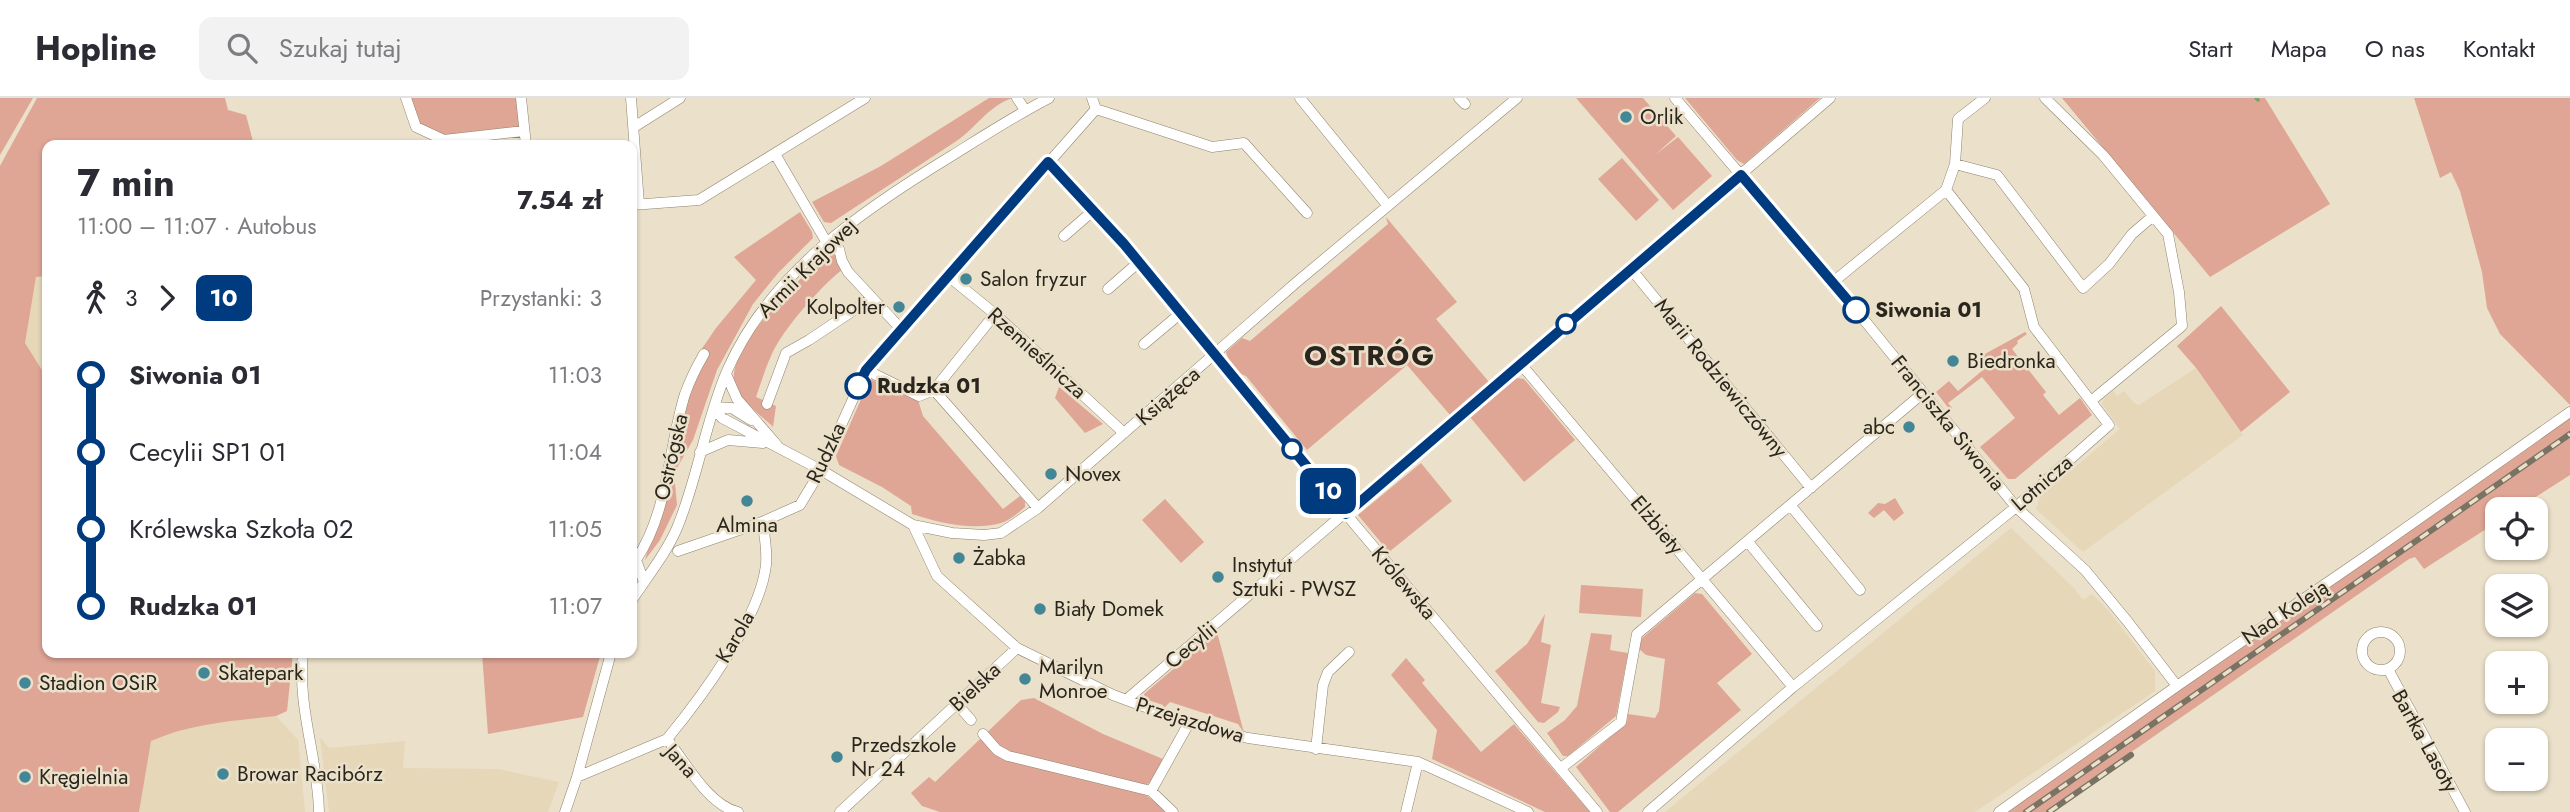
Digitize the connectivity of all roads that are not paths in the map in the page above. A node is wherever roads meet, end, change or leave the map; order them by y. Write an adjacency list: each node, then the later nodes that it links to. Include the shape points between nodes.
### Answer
1 (406, 98): 18 (street, via 416,127 444,140)
2 (521, 98): 18 (street)
3 (631, 98): 17 (street)
4 (680, 98): 17 (street)
5 (865, 98): 21 (street)
6 (1017, 98): 16 (street)
7 (1049, 98): 16 (street, Armii Krajowej)
8 (1091, 98): 15 (street)
9 (1517, 98): 27 (street, Książęca)
10 (1675, 98): 24 (street, Franciszka Siwonia)
11 (1830, 98): 24 (street, Cecylii)
12 (1985, 98): 23 (street, via 1958,119)
13 (2045, 98): 30 (street, via 2103,155)
14 (1302, 99): 27 (street)
15 (1096, 108): 22 (street, Rudzka); 29 (street, via 1212,147 1244,143)
16 (1026, 110): 32 (street, Armii Krajowej, via 895,190)
17 (634, 127): 20 (street)
18 (524, 131): 19 (street)
19 (525, 140)
20 (634, 140)
21 (775, 154): 26 (street, via 699,200); 32 (street)
22 (1048, 162): 28 (street, Królewska); 36 (street, Rudzka)
23 (1955, 164): 25 (street); 30 (street, via 1997,175 2083,288)
24 (1741, 175): 35 (street, Cecylii); 37 (street, Franciszka Siwonia)
25 (1946, 190): 37 (street); 51 (street, via 2024,289 2034,327)
26 (637, 205)
27 (1388, 206): 45 (street, Książęca)
28 (1094, 210): 31 (street); 34 (street, Królewska)
29 (1307, 214)
30 (2153, 216): 51 (street, via 2168,234 2182,326)
31 (1064, 236)
32 (827, 243): 48 (street, Armii Krajowej, via 759,314)
33 (839, 249): 39 (street, via 845,267)
34 (1139, 262): 38 (street); 40 (street, Królewska)
35 (1631, 269): 46 (street, Cecylii); 61 (street, Marii Rodziewiczówny)
36 (947, 275): 41 (street, Rzemieślnicza); 42 (street, Rudzka)
37 (1833, 282): 50 (street, Franciszka Siwonia)
38 (1108, 289)
39 (872, 298): 42 (street); 52 (street, via 786,353)
40 (1181, 313): 43 (street); 45 (street, Królewska)
41 (995, 314): 49 (street); 56 (street, Rzemieślnicza)
42 (901, 329): 47 (street, Rudzka)
43 (1144, 344)
44 (704, 354): 70 (street, Ostrógska, via 686,393 658,513)
45 (1216, 355): 56 (street, Książęca); 65 (street, Królewska)
46 (1520, 363): 65 (street, Cecylii); 72 (street, Elżbiety)
47 (866, 370): 49 (street, via 919,396); 60 (street, Rudzka)
48 (726, 373): 53 (street, Armii Krajowej); 55 (street, Książęca, via 737,399)
49 (934, 390): 64 (street)
50 (1923, 393): 61 (street); 63 (street, Franciszka Siwonia)
51 (2091, 401): 63 (street, Lotnicza, via 2109,425)
52 (767, 404)
53 (714, 407): 55 (street, Książęca, via 732,408); 57 (street, Książęca, via 722,418); 59 (street, Armii Krajowej)
54 (2570, 412): 82 (street, Nad Koleją)
55 (761, 426): 58 (street, Książęca)
56 (1124, 433): 64 (street, Książęca)
57 (769, 444): 58 (street, Książęca); 59 (street, Książęca, via 728,440)
58 (780, 448): 60 (street, Książęca)
59 (700, 452): 73 (street, Armii Krajowej, via 676,531)
60 (821, 470): 66 (street, Rudzka, via 800,505); 67 (street, Książęca)
61 (1811, 488): 62 (street)
62 (1791, 506): 68 (street); 74 (street)
63 (2016, 507): 82 (street, Franciszka Siwonia, via 2085,570); 83 (street, Lotnicza)
64 (1038, 508): 67 (street, Książęca, via 1001,533 952,533)
65 (1346, 514): 84 (street, Cecylii); 92 (street, Królewska)
66 (762, 522): 69 (street, Rudzka); 89 (street, Karola, via 765,569 748,618)
67 (913, 524): 77 (street, Przejazdowa, via 937,576)
68 (1748, 542): 72 (street); 76 (street)
69 (678, 551)
70 (637, 558)
71 (637, 563): 73 (street)
72 (1703, 579): 83 (street, Elżbiety); 92 (street, via 1637,634 1620,722)
73 (643, 582): 75 (street, Armii Krajowej)
74 (1860, 590)
75 (637, 592)
76 (1817, 626)
77 (1017, 648): 84 (street, Przejazdowa); 85 (street, Bielska)
78 (1349, 652): 90 (street, via 1328,672 1323,685)
79 (303, 658): 95 (street, via 302,699)
80 (610, 658): 93 (street)
81 (2388, 669): 105 (street, Bartka Lasoty)
82 (2177, 686): 104 (street, Nad Koleją)
83 (1793, 687): 103 (street, Lotnicza)
84 (1126, 700): 87 (street, Przejazdowa)
85 (957, 704): 86 (street); 98 (street, Bielska)
86 (971, 720)
87 (1189, 723): 90 (street, Przejazdowa); 94 (street)
88 (983, 734): 94 (street, via 1008,756)
89 (667, 739): 93 (street, Jana); 97 (street, Jana, via 714,801)
90 (1317, 749): 91 (street, Przejazdowa)
91 (1418, 762): 100 (street); 101 (street, Przejazdowa)
92 (1561, 768): 102 (street, Królewska)
93 (577, 777): 96 (street)
94 (1151, 791): 99 (street)
95 (319, 812)
96 (565, 812)
97 (738, 812)
98 (840, 812)
99 (1173, 812)
100 (1406, 812)
101 (1528, 812)
102 (1597, 812)
103 (1648, 812)
104 (1999, 812)
105 (2465, 812)

